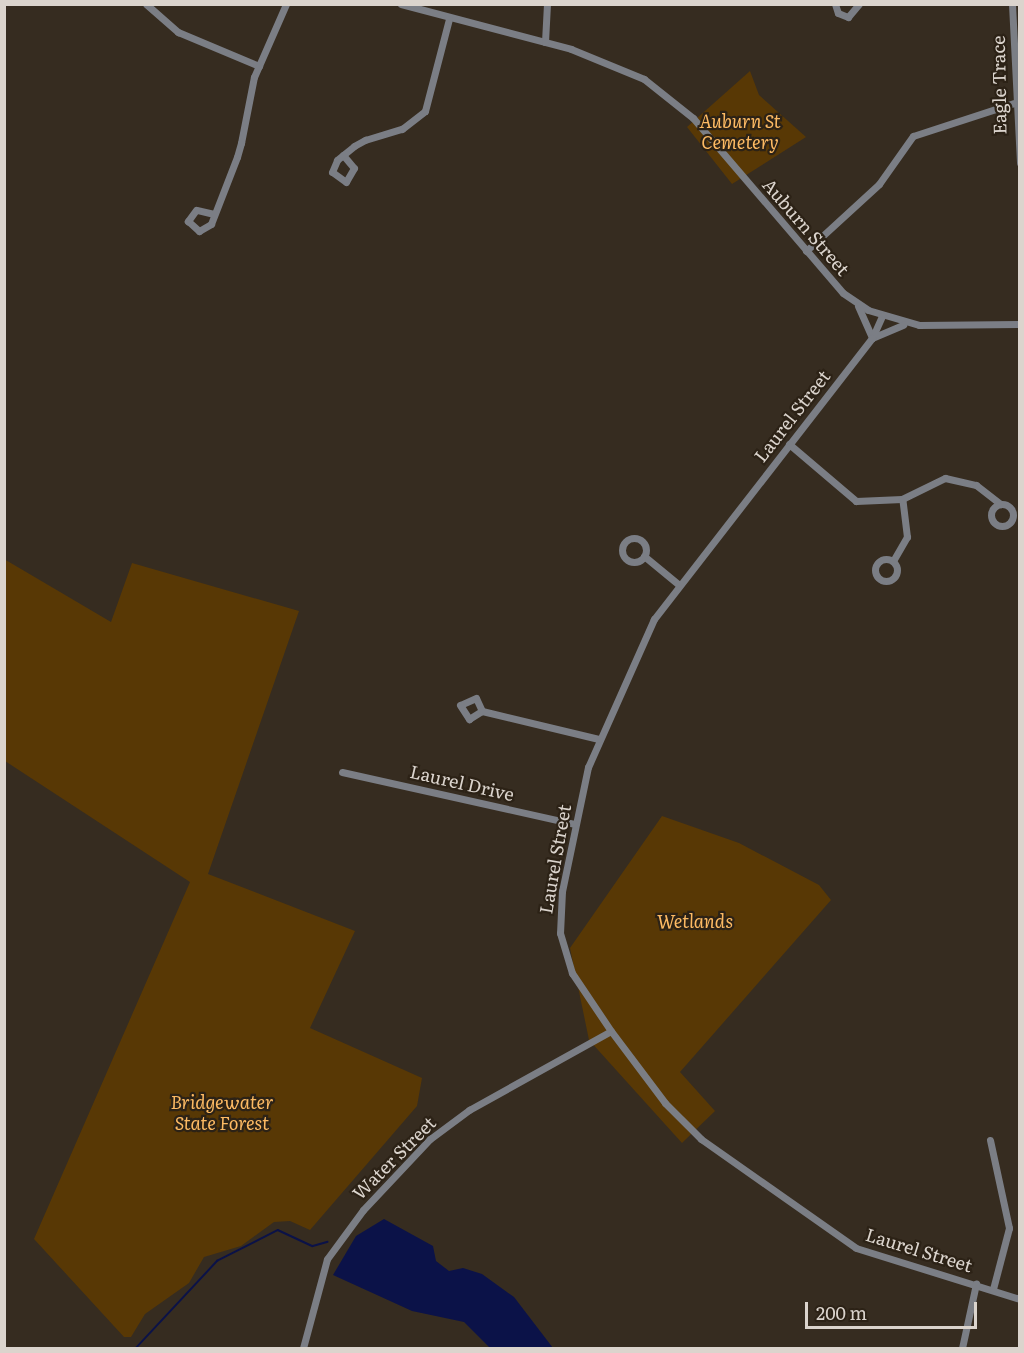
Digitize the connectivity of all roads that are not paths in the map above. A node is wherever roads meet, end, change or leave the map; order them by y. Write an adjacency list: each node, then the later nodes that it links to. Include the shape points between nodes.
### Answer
1 (146, 4): 11 (street, via 178,32)
2 (286, 4): 11 (street)
3 (401, 4): 8 (street, Auburn Street)
4 (547, 4): 10 (street)
5 (835, 4): 6 (street, via 838,13 848,17)
6 (859, 4)
7 (1012, 4): 12 (street, Eagle Trace)
8 (419, 7): 9 (street, Auburn Street)
9 (449, 19): 10 (street, Auburn Street); 13 (street, via 425,111 407,126 370,137)
10 (545, 42): 16 (street, Auburn Street, via 627,70 665,94 706,133)
11 (260, 66): 15 (street, via 246,101 241,143)
12 (1014, 104): 14 (street, Eagle Trace); 16 (street, via 913,136 879,184)
13 (343, 155)
14 (1020, 163)
15 (214, 214)
16 (806, 251): 17 (street, Auburn Street)
17 (850, 298): 18 (street, Auburn Street); 21 (street, via 866,318)
18 (882, 316): 19 (street, Auburn Street); 21 (street, Laurel Street)
19 (908, 324): 20 (street, Auburn Street); 21 (street)
20 (1020, 324)
21 (872, 338): 22 (street, Laurel Street)
22 (789, 444): 23 (street, via 856,501); 27 (street, Laurel Street)
23 (902, 499): 24 (street, via 945,478 976,485); 26 (street, via 907,537)
24 (1000, 504)
25 (644, 556): 27 (street)
26 (893, 561)
27 (678, 584): 29 (street, Laurel Street, via 648,631)
28 (482, 711): 29 (street)
29 (599, 739): 31 (street, Laurel Street)
30 (342, 772): 31 (street, Laurel Drive)
31 (575, 824): 32 (street, Laurel Street, via 559,913 561,942 572,973)
32 (611, 1031): 34 (street, Laurel Street, via 689,1130 841,1239 886,1259); 37 (street, Water Street, via 469,1110 430,1139 363,1210 327,1259)
33 (990, 1140): 35 (street, via 1008,1228)
34 (976, 1284): 35 (street, Laurel Street); 38 (street)
35 (993, 1289): 36 (street, Laurel Street)
36 (1020, 1299)
37 (303, 1348)
38 (962, 1348)

